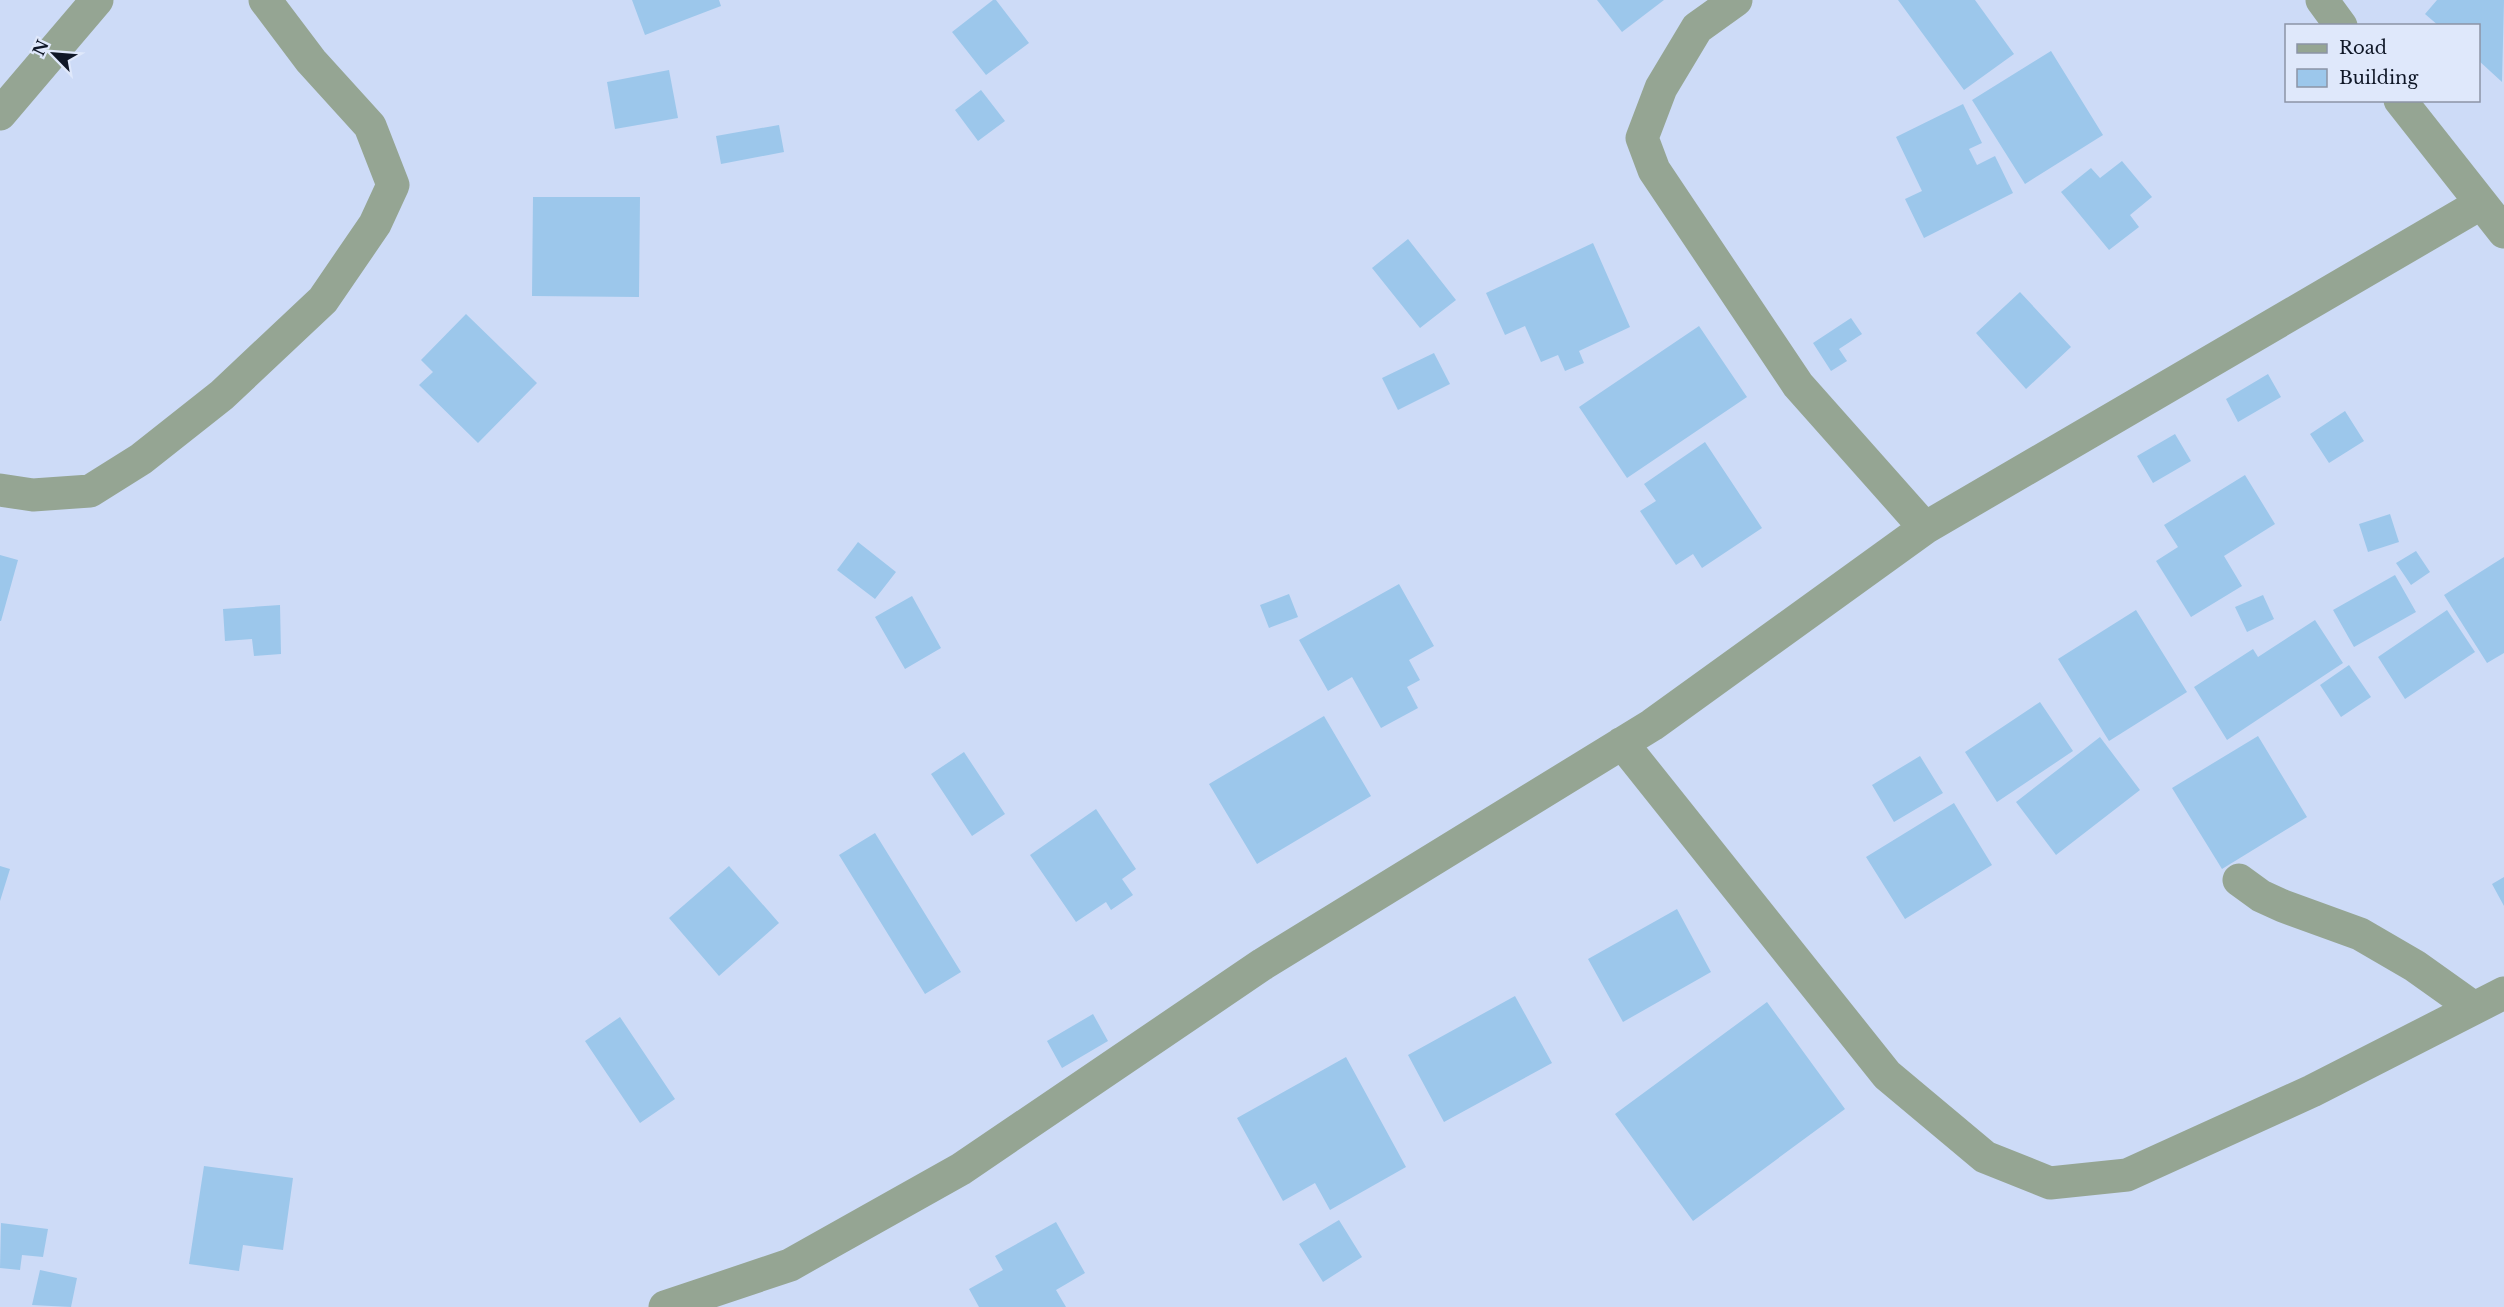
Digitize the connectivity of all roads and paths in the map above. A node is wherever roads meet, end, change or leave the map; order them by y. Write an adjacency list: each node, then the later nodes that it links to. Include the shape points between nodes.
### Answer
1 (97, 0): 5 (street)
2 (266, 0): 8 (street, via 312,61 370,126 393,185 375,224 323,300 222,395 141,459 90,491 33,495)
3 (1736, 0): 9 (street, via 1697,28 1661,88 1642,138 1654,170 1798,385)
4 (2402, 102): 6 (street)
5 (0, 114)
6 (2480, 204): 7 (street); 9 (street)
7 (2504, 232)
8 (0, 490)
9 (1925, 528): 10 (street)
10 (1622, 743): 13 (street, via 1887,1075 1985,1156 2050,1183 2127,1175 2312,1091); 14 (street, via 1263,964 961,1169 790,1265)
11 (2239, 880): 13 (street, via 2283,906 2360,934 2415,966)
12 (2504, 993): 13 (street)
13 (2474, 1008)
14 (665, 1307)

